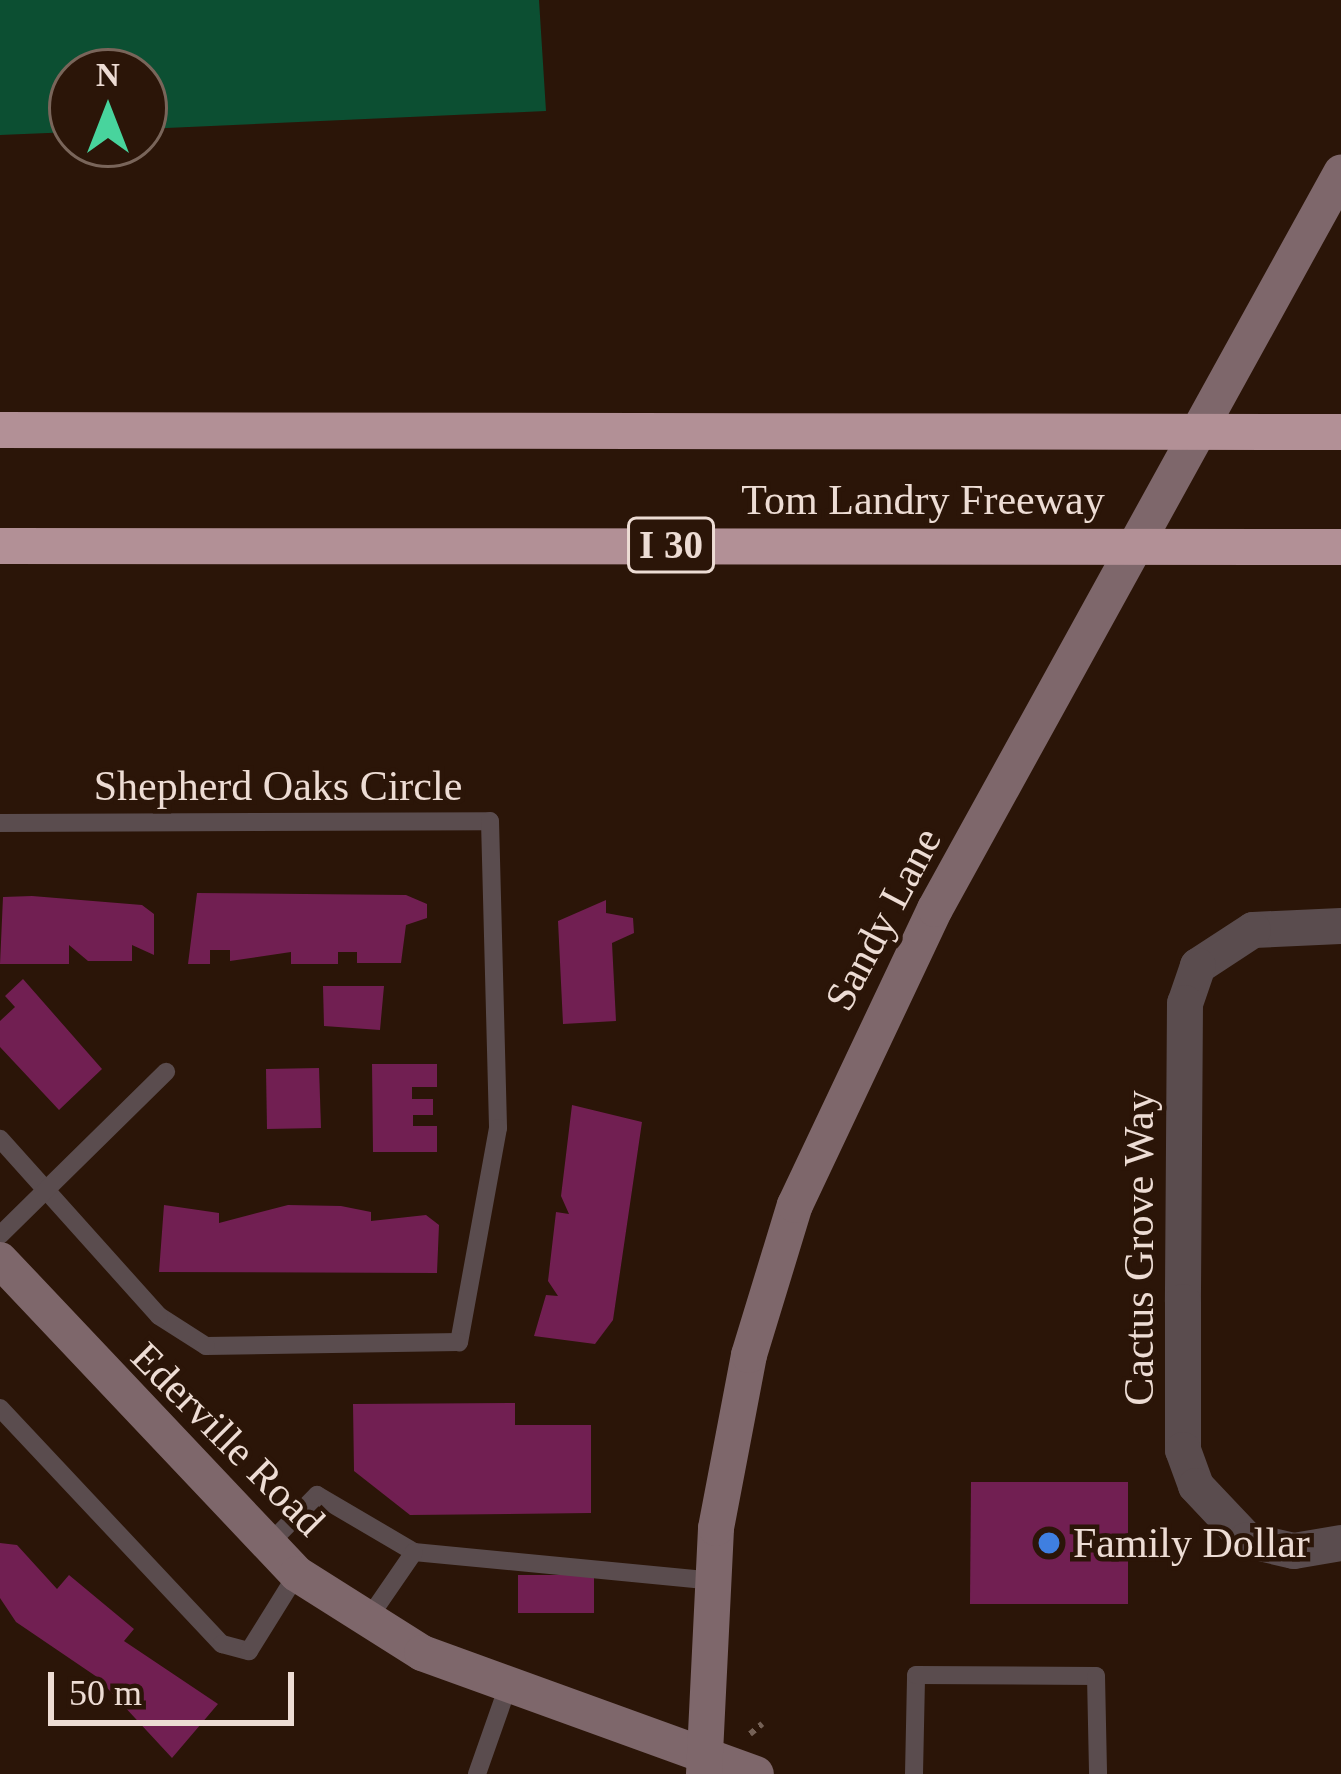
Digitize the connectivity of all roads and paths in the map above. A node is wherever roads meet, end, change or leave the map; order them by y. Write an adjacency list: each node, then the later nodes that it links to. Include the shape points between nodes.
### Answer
1 (1341, 173): 18 (street, Sandy Lane, via 1074,671 934,908 803,1185 749,1354)
2 (0, 430): 3 (highway, Tom Landry Freeway)
3 (1341, 432)
4 (0, 546): 5 (highway, Tom Landry Freeway / I 30)
5 (1341, 547)
6 (0, 823): 10 (lane, Shepherd Oaks Circle, via 490,821 498,1128 459,1342 206,1346 159,1316)
7 (1341, 926): 14 (street, Cactus Grove Way, via 1252,930 1219,945 1185,1003 1183,1450 1196,1486 1246,1540 1294,1551)
8 (166, 1072): 10 (lane)
9 (0, 1139): 10 (lane, Shepherd Oaks Circle)
10 (45, 1191): 11 (lane)
11 (0, 1234)
12 (0, 1260): 15 (street, Ederville Road)
13 (0, 1408): 17 (lane, via 222,1644 249,1651)
14 (1341, 1544)
15 (266, 1547): 16 (lane, via 317,1495); 17 (street, Ederville Road)
16 (414, 1552): 18 (lane); 19 (lane)
17 (297, 1574): 19 (street, Ederville Road)
18 (713, 1581): 23 (street, Sandy Lane)
19 (368, 1619): 20 (street, Ederville Road)
20 (508, 1686): 23 (street, Ederville Road); 24 (lane)
21 (762, 1724): 22 (path)
22 (748, 1736)
23 (705, 1767): 25 (street, Ederville Road)
24 (477, 1774)
25 (756, 1774)
26 (914, 1774): 27 (lane, via 916,1675 1096,1676)
27 (1098, 1774)

